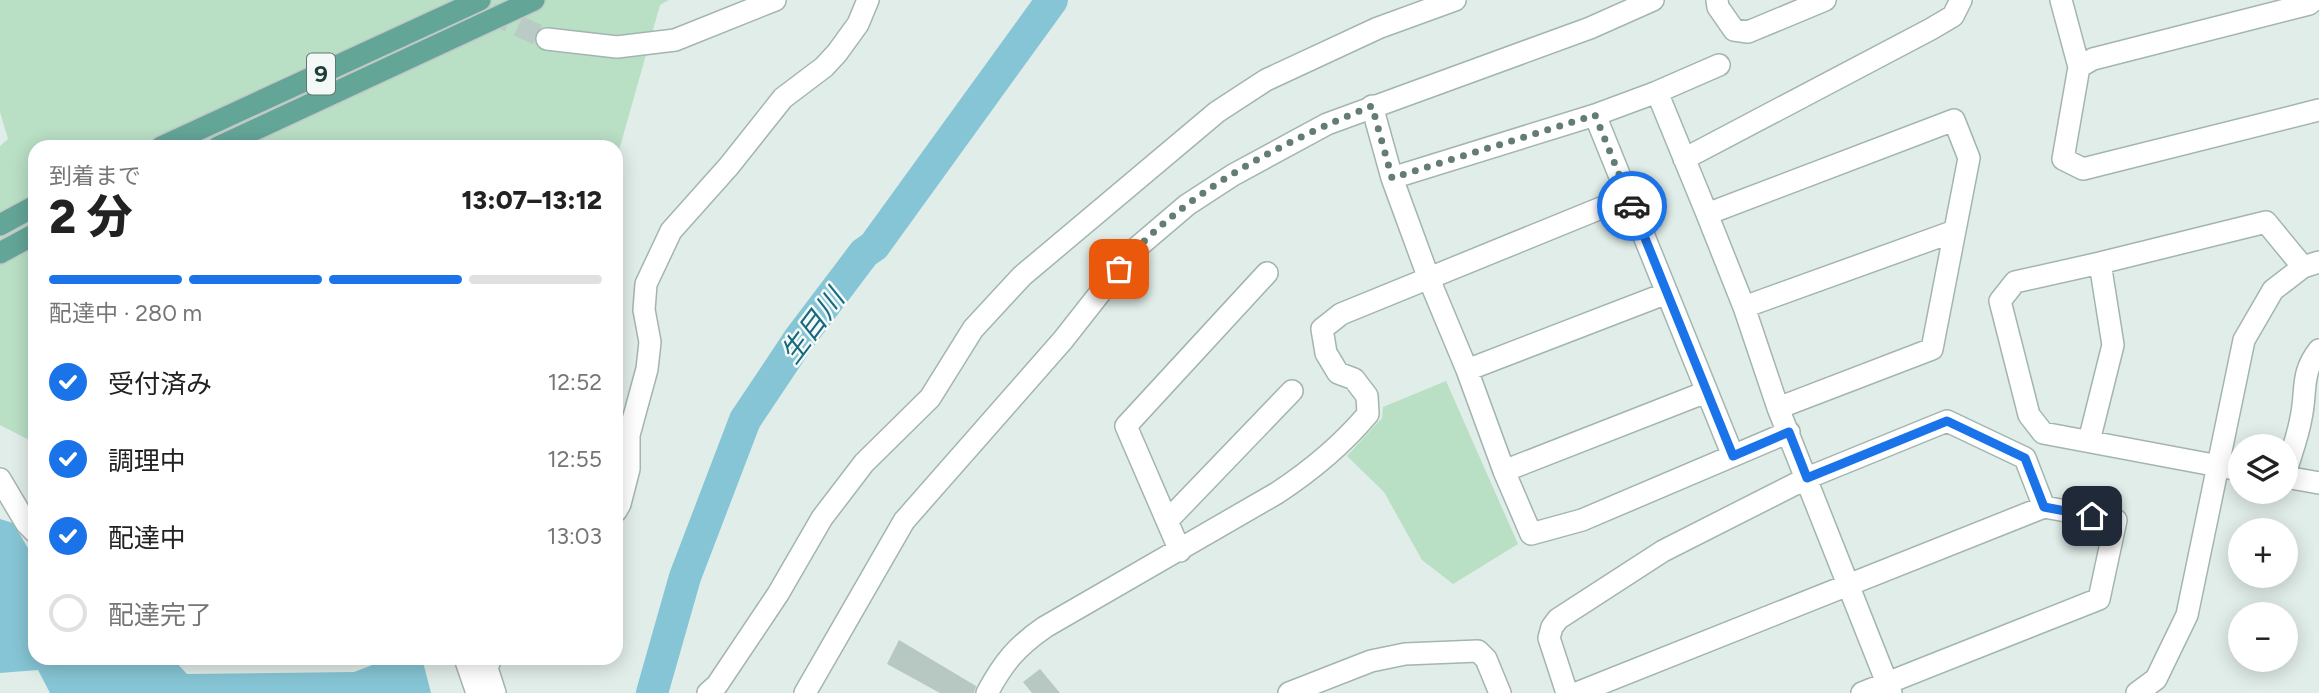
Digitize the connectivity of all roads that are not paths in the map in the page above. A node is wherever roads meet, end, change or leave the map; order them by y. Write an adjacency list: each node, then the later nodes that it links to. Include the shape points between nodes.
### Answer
1 (480, 0): 20 (main road, 9)
2 (534, 0): 21 (main road, 9)
3 (775, 0): 13 (street, via 675,40 617,47)
4 (867, 0): 54 (street, via 858,24 837,53 783,98 671,231 646,284 644,310 650,342 629,435 629,469)
5 (1455, 0): 65 (street, via 1378,28 1266,80 1217,112 1022,276 973,329 930,398 864,463 830,507 778,594)
6 (1653, 0): 17 (street)
7 (1717, 0): 8 (street, via 1734,30 1748,32)
8 (1825, 0)
9 (1961, 0): 22 (street, via 1953,16 1931,29)
10 (2061, 0): 15 (street)
11 (2314, 0): 12 (street)
12 (2268, 7): 15 (street)
13 (547, 39)
14 (1719, 65): 16 (street)
15 (2079, 67): 18 (street, via 2063,159 2083,169)
16 (1657, 92): 19 (street); 22 (street)
17 (1372, 106): 23 (street); 66 (street, via 1326,124 1233,175 1187,205 1133,251 1063,340 904,521)
18 (2319, 110)
19 (1595, 115): 23 (street); 24 (street)
20 (176, 140)
21 (233, 140)
22 (1684, 159): 26 (street)
23 (1392, 178): 34 (street)
24 (1628, 197): 34 (street); 35 (street)
25 (28, 210): 27 (main road)
26 (1707, 214): 28 (street, via 1954,120 1969,158); 36 (street)
27 (0, 225)
28 (1952, 232): 36 (street); 41 (street, via 1932,349)
29 (28, 238): 30 (main road)
30 (0, 253)
31 (2100, 263): 32 (street, via 2266,222); 44 (street, via 2113,345); 44 (street, via 2015,282 2000,301 2029,415 2043,433)
32 (2311, 264): 47 (street, via 2273,290 2244,340)
33 (1267, 273): 56 (street, via 1126,426)
34 (1429, 279): 38 (street); 58 (street, via 1341,314 1322,329 1326,353 1338,373 1354,379 1367,396 1368,414 1346,440 1277,494)
35 (1667, 293): 38 (street); 40 (street)
36 (1744, 307): 41 (street)
37 (2319, 349): 42 (street, via 2309,362 2303,386)
38 (1467, 370): 49 (street)
39 (1292, 391): 56 (street)
40 (1706, 392): 46 (street); 49 (street)
41 (1778, 408): 43 (street)
42 (2310, 417): 45 (street)
43 (1789, 432): 46 (street); 50 (street)
44 (2089, 441): 47 (street)
45 (2298, 444)
46 (1733, 456): 49 (street, via 1582,520 1531,534)
47 (2216, 466): 48 (street); 73 (street, via 2187,615 2155,679)
48 (2228, 468)
49 (1504, 471)
50 (1807, 478): 55 (street, via 1947,421 2025,458); 59 (street); 70 (street, via 1663,551 1558,619 1549,638)
51 (0, 479): 57 (street)
52 (2298, 479): 53 (street)
53 (2319, 483)
54 (623, 492)
55 (2044, 507): 59 (street); 62 (street, via 2116,520 2099,599)
56 (1168, 520): 58 (street)
57 (28, 525)
58 (1180, 551): 67 (street, via 1021,643 1004,661)
59 (1849, 585): 62 (street); 71 (street)
60 (467, 665): 63 (street)
61 (488, 665): 64 (street)
62 (1889, 688): 72 (street)
63 (477, 693)
64 (495, 693)
65 (708, 693)
66 (805, 693)
67 (987, 693)
68 (1289, 693): 69 (street, via 1371,661 1405,654 1478,651)
69 (1500, 693)
70 (1567, 693)
71 (1577, 693)
72 (1862, 693)
73 (2137, 693)

